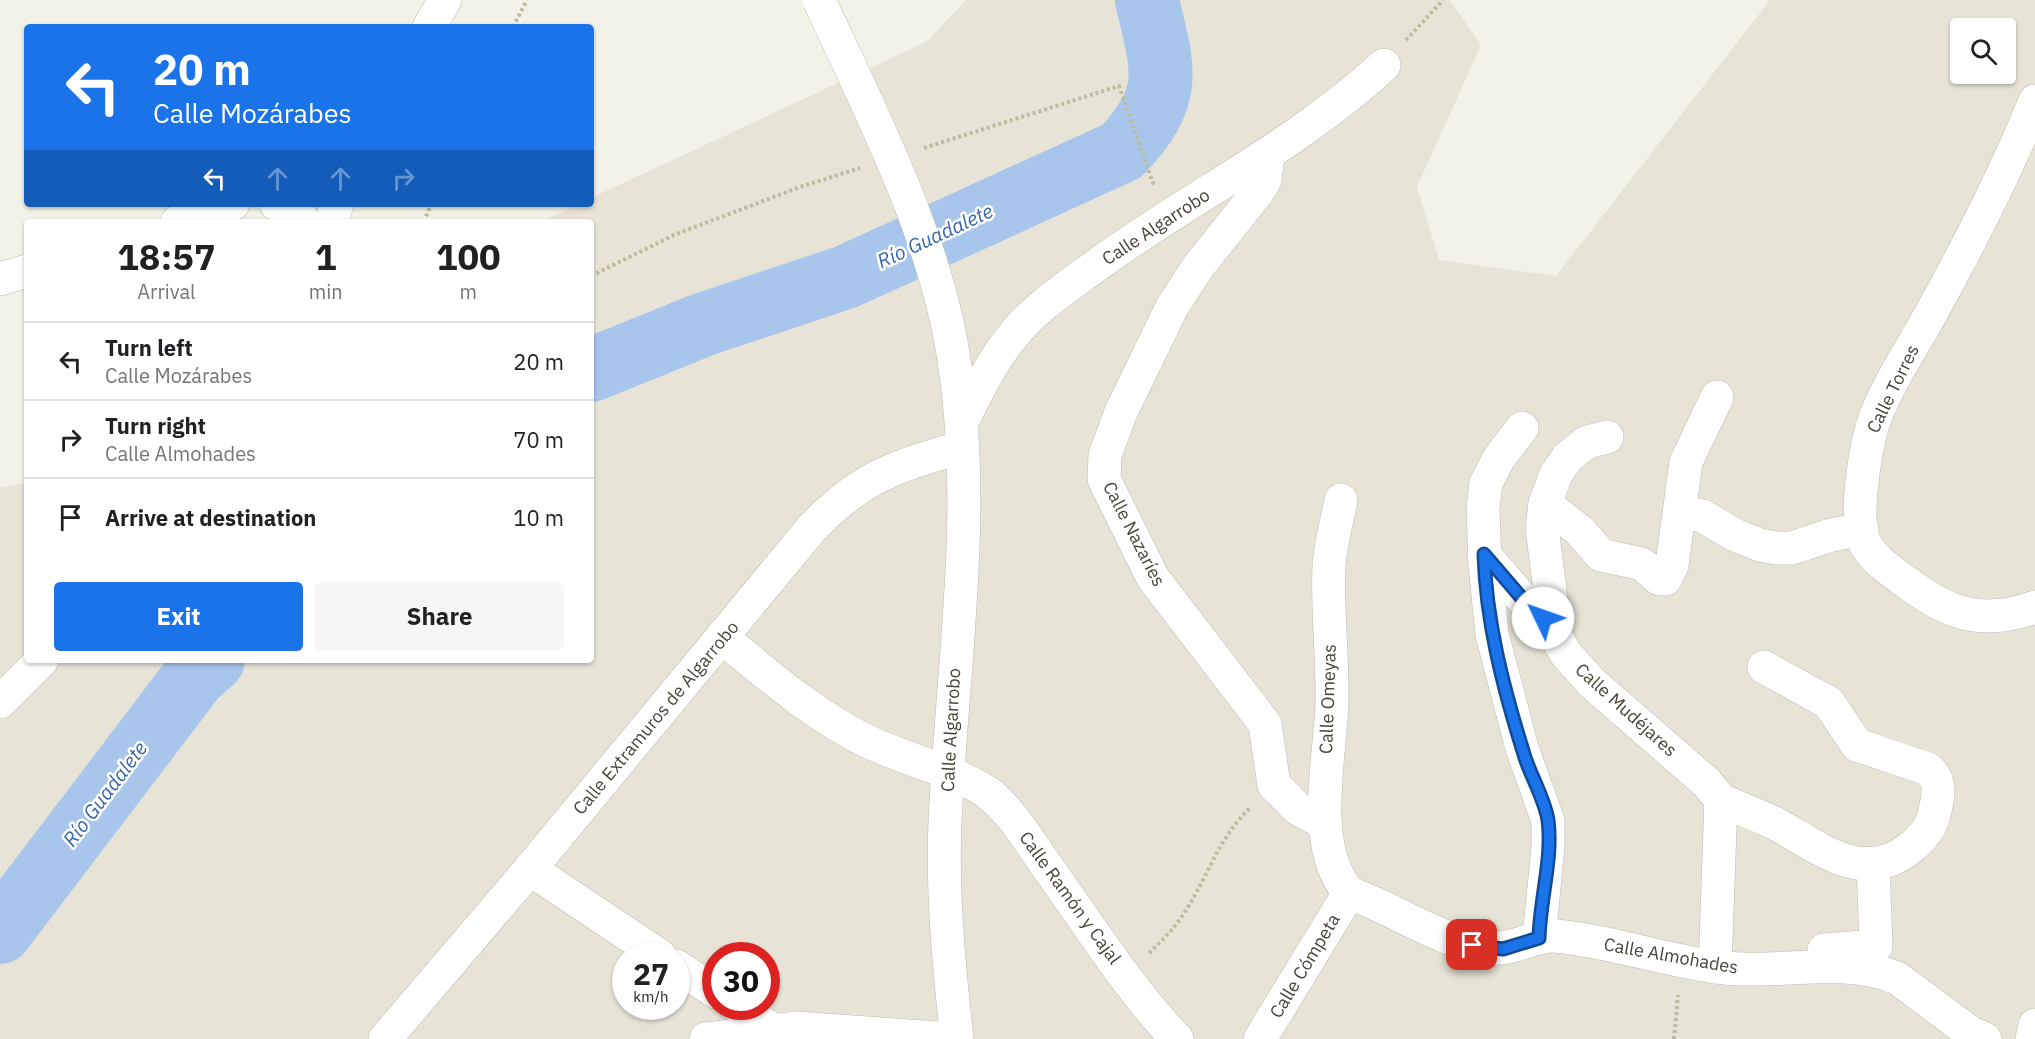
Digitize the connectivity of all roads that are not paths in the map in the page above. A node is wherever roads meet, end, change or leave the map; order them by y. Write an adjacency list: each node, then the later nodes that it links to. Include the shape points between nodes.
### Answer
1 (445, 0): 3 (street)
2 (819, 0): 15 (street, Calle Algarrobo, bridge, via 916,222 947,320)
3 (431, 24)
4 (1384, 65): 6 (street, Calle Algarrobo, via 1337,106)
5 (2035, 101): 20 (street, Calle Torres, via 1988,207 1876,417 1863,473)
6 (1268, 156): 15 (street, Calle Algarrobo, via 1142,232 1048,301 1011,337 991,365); 30 (street, Calle Nazaríes, via 1265,180 1257,193 1198,267 1172,307 1121,412 1103,468 1107,489 1153,578 1265,724 1274,784 1298,810)
7 (224, 207): 9 (street)
8 (282, 207): 10 (street)
9 (186, 219)
10 (302, 219)
11 (24, 271): 12 (street)
12 (0, 279)
13 (1717, 397): 19 (street, via 1686,462)
14 (1522, 428): 21 (street, via 1486,483)
15 (963, 434): 24 (street, Calle Extramuros de Algarrobo, via 851,492 812,528); 28 (street, Calle Algarrobo)
16 (1607, 437): 18 (street, Calle Mudéjares, via 1587,441 1568,457 1556,474)
17 (1341, 500): 30 (street, Calle Omeyas, via 1329,566 1332,706 1325,774)
18 (1545, 504): 19 (street, via 1579,530 1601,555 1642,564 1659,579 1665,579 1672,565); 23 (street, Calle Mudéjares, via 1542,528)
19 (1680, 512): 20 (street, via 1702,516 1735,535 1776,548 1792,548)
20 (1862, 529): 22 (street, Calle Torres, via 1865,543 1874,555 1930,599 1951,609 1986,618 2005,617)
21 (1484, 554): 23 (street, via 1531,609); 34 (street, via 1492,634 1522,748 1548,820)
22 (2035, 607)
23 (1554, 622): 29 (street, Calle Mudéjares, via 1558,644 1592,683 1707,782)
24 (723, 638): 28 (street, Calle Ramón y Cajal, via 836,725); 32 (street, Calle Extramuros de Algarrobo)
25 (39, 663): 27 (street)
26 (1764, 667): 31 (street, via 1829,703 1857,745 1928,769 1936,776 1939,786 1932,823 1917,843)
27 (0, 702)
28 (949, 775): 44 (street, Calle Algarrobo, via 945,882); 45 (street, Calle Ramón y Cajal, via 975,786 1004,809)
29 (1721, 800): 31 (street, via 1781,827 1823,854 1838,859); 36 (street)
30 (1326, 824): 33 (street, Calle Omeyas, via 1333,866)
31 (1889, 858): 37 (street, via 1876,946 1797,952)
32 (530, 869): 35 (street); 41 (street, Calle Extramuros de Algarrobo)
33 (1349, 893): 34 (street, Calle Almohades, via 1472,945 1503,949); 46 (street, Calle Cómpeta)
34 (1539, 938): 36 (street, Calle Almohades, via 1579,940)
35 (639, 942)
36 (1715, 967): 37 (street, Calle Almohades)
37 (1797, 969): 47 (street, Calle Almohades, via 1858,969 1897,978 1971,1033)
38 (758, 1020): 40 (street)
39 (2035, 1025): 48 (street)
40 (773, 1030): 42 (street); 43 (street, via 844,1030)
41 (385, 1039)
42 (706, 1039)
43 (951, 1039)
44 (957, 1039)
45 (1177, 1039)
46 (1260, 1039)
47 (1985, 1039)
48 (2032, 1039)

